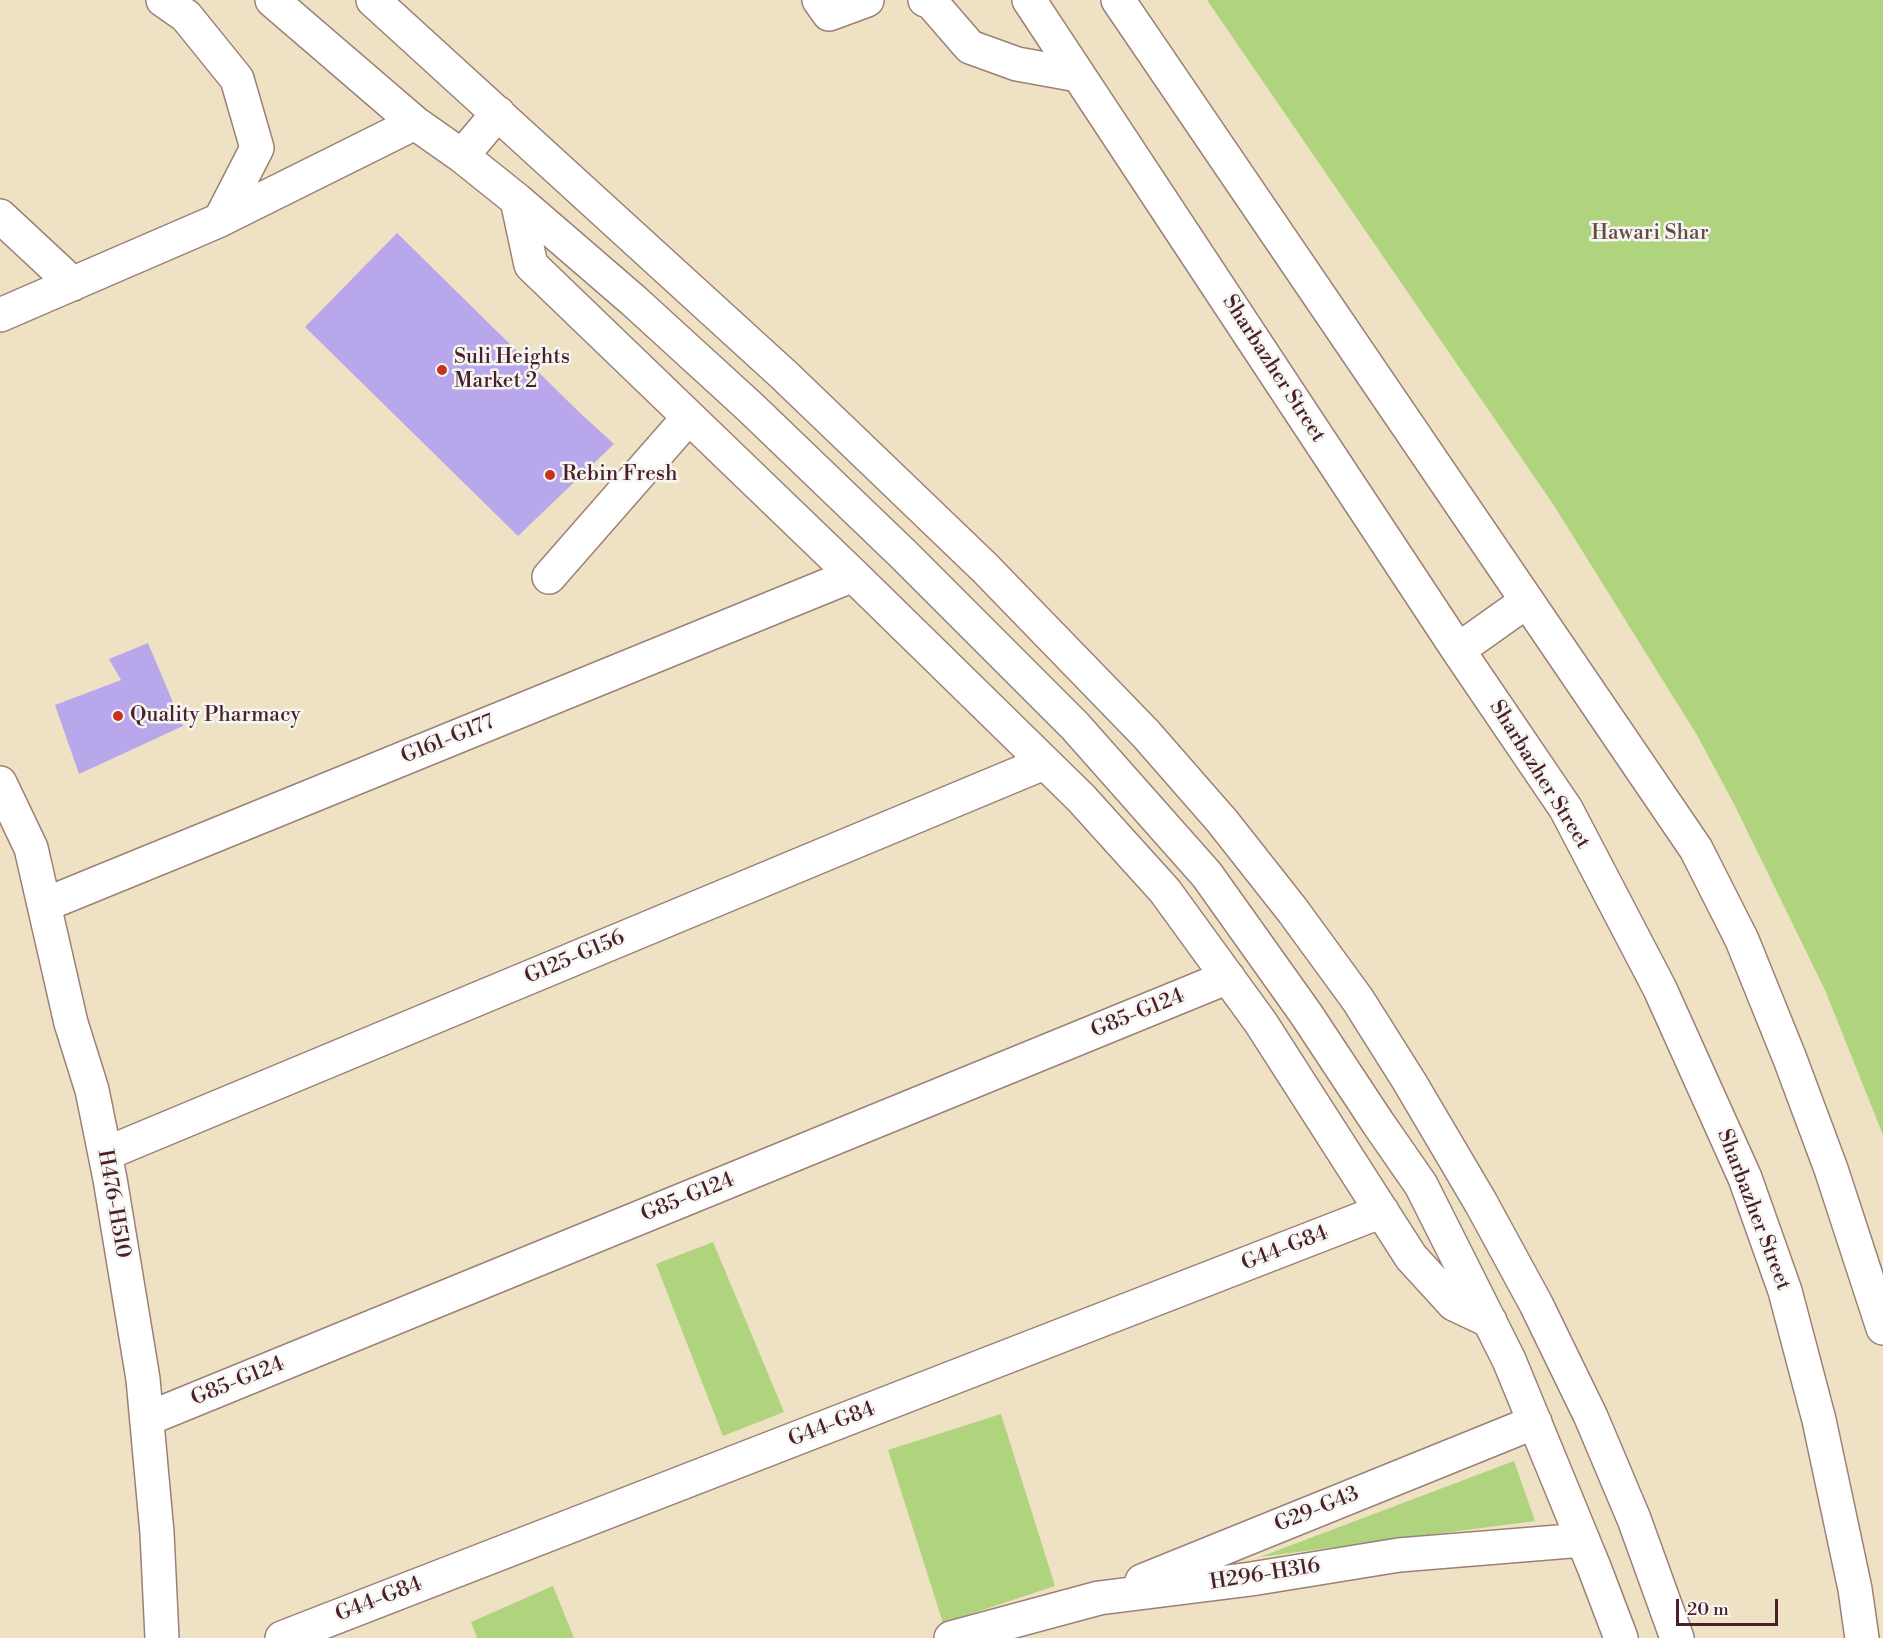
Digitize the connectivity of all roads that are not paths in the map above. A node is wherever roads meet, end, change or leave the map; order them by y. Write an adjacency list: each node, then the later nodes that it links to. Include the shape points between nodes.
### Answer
1 (163, 0): 15 (street, via 186,16 237,79 257,148)
2 (272, 0): 11 (street)
3 (373, 0): 10 (street)
4 (819, 0): 5 (street, via 829,14)
5 (867, 0)
6 (925, 0): 9 (street, via 970,47 1017,64)
7 (1029, 0): 9 (street, Sharbazher Street)
8 (1118, 0): 21 (street)
9 (1078, 75): 22 (street, Sharbazher Street)
10 (498, 113): 12 (street); 35 (street, via 784,375 985,568 1146,734 1293,910 1358,1000 1409,1081 1536,1304 1592,1417 1634,1519)
11 (415, 123): 12 (street); 15 (street)
12 (462, 156): 13 (street)
13 (517, 200): 18 (street, via 531,265); 29 (street, via 750,407 903,554 1075,726 1149,808 1213,884 1421,1185)
14 (0, 216): 16 (street)
15 (220, 220): 16 (street)
16 (74, 284): 17 (street)
17 (0, 315)
18 (689, 417): 19 (street); 20 (street)
19 (853, 575): 23 (street); 25 (street, G161-G177)
20 (549, 577)
21 (1527, 601): 22 (street); 30 (street, via 1696,849 1742,940 1831,1169)
22 (1458, 650): 40 (street, Sharbazher Street, via 1566,809 1660,989 1745,1178 1785,1291 1819,1420)
23 (1044, 763): 26 (street, via 1166,891); 27 (street, G125-G156)
24 (0, 783): 25 (street, H476-H510, via 31,848)
25 (44, 905): 27 (street, H476-H510)
26 (1228, 977): 28 (street); 31 (street, G85-G124)
27 (105, 1154): 31 (street, H476-H510)
28 (1382, 1211): 29 (street, via 1411,1257 1454,1304); 37 (street, G44-G84)
29 (1490, 1321): 32 (street)
30 (1883, 1328)
31 (147, 1419): 36 (street, H476-H510)
32 (1535, 1422): 33 (street); 34 (street, G29-G43)
33 (1583, 1540): 34 (street, H296-H316, via 1399,1555); 39 (street)
34 (1099, 1598): 38 (street, H296-H316)
35 (1667, 1635)
36 (162, 1638)
37 (282, 1638)
38 (951, 1638)
39 (1621, 1638)
40 (1862, 1638)

